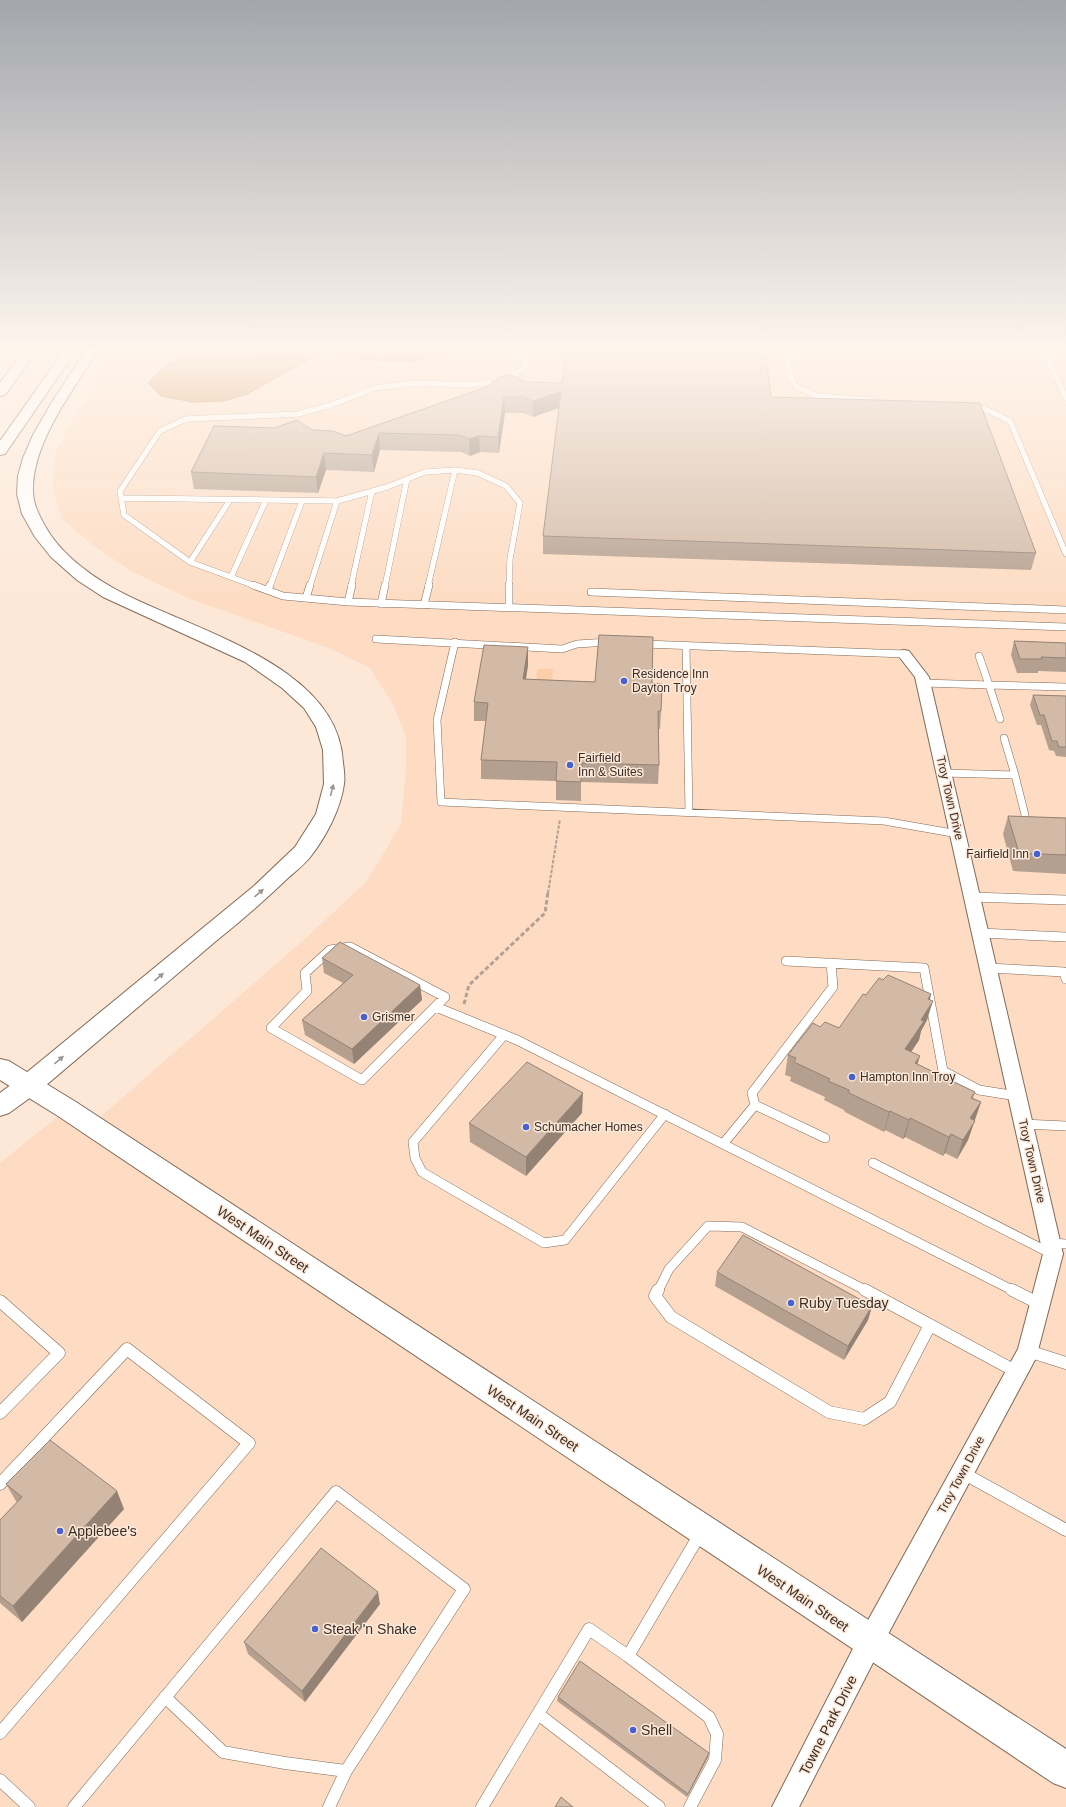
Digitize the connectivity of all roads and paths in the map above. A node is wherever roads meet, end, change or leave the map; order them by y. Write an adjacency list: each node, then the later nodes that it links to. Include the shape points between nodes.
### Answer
1 (12, 433): 5 (main road)
2 (41, 433): 56 (main road, one-way to 2, via 262,891 303,852 326,814 334,784 333,750 326,727 311,704 289,684 252,658 109,593 83,576 43,538 30,514 25,494 30,458)
3 (158, 433): 9 (lane, via 120,491)
4 (1015, 433): 14 (lane)
5 (0, 451)
6 (454, 470): 7 (lane, via 425,472); 22 (lane); 23 (lane, via 478,473 506,486 520,503 510,559)
7 (407, 479): 8 (lane); 21 (lane)
8 (372, 491): 13 (lane); 20 (lane)
9 (121, 498): 10 (lane); 15 (lane, via 124,515)
10 (230, 500): 11 (lane); 15 (lane)
11 (266, 500): 12 (lane); 16 (lane)
12 (302, 501): 13 (lane); 17 (lane)
13 (337, 502): 19 (lane)
14 (1066, 554)
15 (190, 562): 16 (lane)
16 (231, 577): 17 (lane)
17 (268, 590): 19 (lane, via 283,596)
18 (591, 592): 24 (lane)
19 (306, 598): 20 (lane)
20 (348, 602): 21 (lane)
21 (381, 604): 22 (lane)
22 (424, 605): 23 (lane)
23 (509, 608): 25 (lane)
24 (1066, 610)
25 (1066, 627)
26 (376, 639): 27 (lane)
27 (455, 642): 28 (lane, via 562,649 577,644); 40 (lane, via 437,720 441,802)
28 (617, 642)
29 (640, 643): 30 (lane)
30 (686, 645): 31 (lane); 41 (lane)
31 (904, 654): 33 (street, Troy Town Drive, via 922,676)
32 (979, 656): 34 (lane)
33 (923, 683): 34 (lane); 38 (street, Troy Town Drive)
34 (989, 685): 35 (lane); 36 (lane)
35 (1066, 687)
36 (1000, 719)
37 (1004, 738): 39 (lane)
38 (944, 773): 39 (lane); 43 (street, Troy Town Drive)
39 (1015, 775): 42 (lane)
40 (562, 807): 41 (lane); 53 (path, via 545,913 469,985 464,1004)
41 (690, 812): 43 (lane, via 884,821)
42 (1025, 815)
43 (958, 834): 44 (street, Troy Town Drive)
44 (972, 897): 45 (lane); 46 (street, Troy Town Drive)
45 (1066, 900)
46 (980, 933): 47 (lane); 50 (street, Troy Town Drive)
47 (1066, 936)
48 (786, 961): 49 (lane)
49 (831, 964): 57 (lane, via 924,968 943,1071 979,1090); 58 (lane, via 833,987 752,1094)
50 (988, 968): 51 (lane, via 1064,972); 57 (street, Troy Town Drive)
51 (1066, 978)
52 (436, 1007): 52 (lane, via 445,997 350,947 330,950 305,973 307,991 271,1028 362,1080); 53 (lane)
53 (478, 1024): 54 (lane)
54 (504, 1035): 60 (lane); 60 (lane, via 413,1142 415,1158 422,1172 544,1243 565,1240)
55 (0, 1068): 56 (main road, West Main Street)
56 (29, 1085): 59 (main road); 76 (main road, West Main Street)
57 (1017, 1096): 61 (street, Troy Town Drive)
58 (754, 1105): 63 (lane); 64 (lane)
59 (0, 1106)
60 (665, 1114): 64 (lane)
61 (1023, 1124): 62 (lane); 66 (street, Troy Town Drive)
62 (1066, 1126)
63 (825, 1138)
64 (723, 1144): 68 (lane)
65 (873, 1163): 66 (lane)
66 (1056, 1247): 68 (street, Troy Town Drive)
67 (0, 1301): 73 (lane, via 59,1353)
68 (1040, 1304): 70 (street, Troy Town Drive)
69 (930, 1325): 69 (lane, via 742,1228 708,1226 669,1269 655,1296 671,1317 829,1412 864,1419 890,1402); 72 (lane)
70 (1028, 1351): 71 (lane); 72 (street, Troy Town Drive)
71 (1066, 1363)
72 (1017, 1372): 74 (street, Troy Town Drive)
73 (0, 1413)
74 (962, 1472): 77 (lane); 78 (street, Troy Town Drive)
75 (0, 1484): 82 (lane, via 127,1350 249,1443)
76 (702, 1530): 78 (main road, West Main Street); 79 (lane)
77 (1066, 1530)
78 (870, 1642): 83 (main road, West Main Street); 92 (street, Towne Park Drive)
79 (628, 1656): 81 (lane, via 589,1629); 91 (lane, via 709,1717 717,1734 715,1760)
80 (165, 1697): 84 (lane, via 223,1752); 84 (lane, via 336,1492 464,1589); 87 (lane)
81 (538, 1714): 89 (lane); 90 (lane)
82 (0, 1733)
83 (1066, 1770)
84 (346, 1771): 88 (lane)
85 (0, 1780): 86 (lane)
86 (29, 1807)
87 (74, 1807)
88 (329, 1807)
89 (482, 1807)
90 (659, 1807)
91 (690, 1807)
92 (785, 1807)

